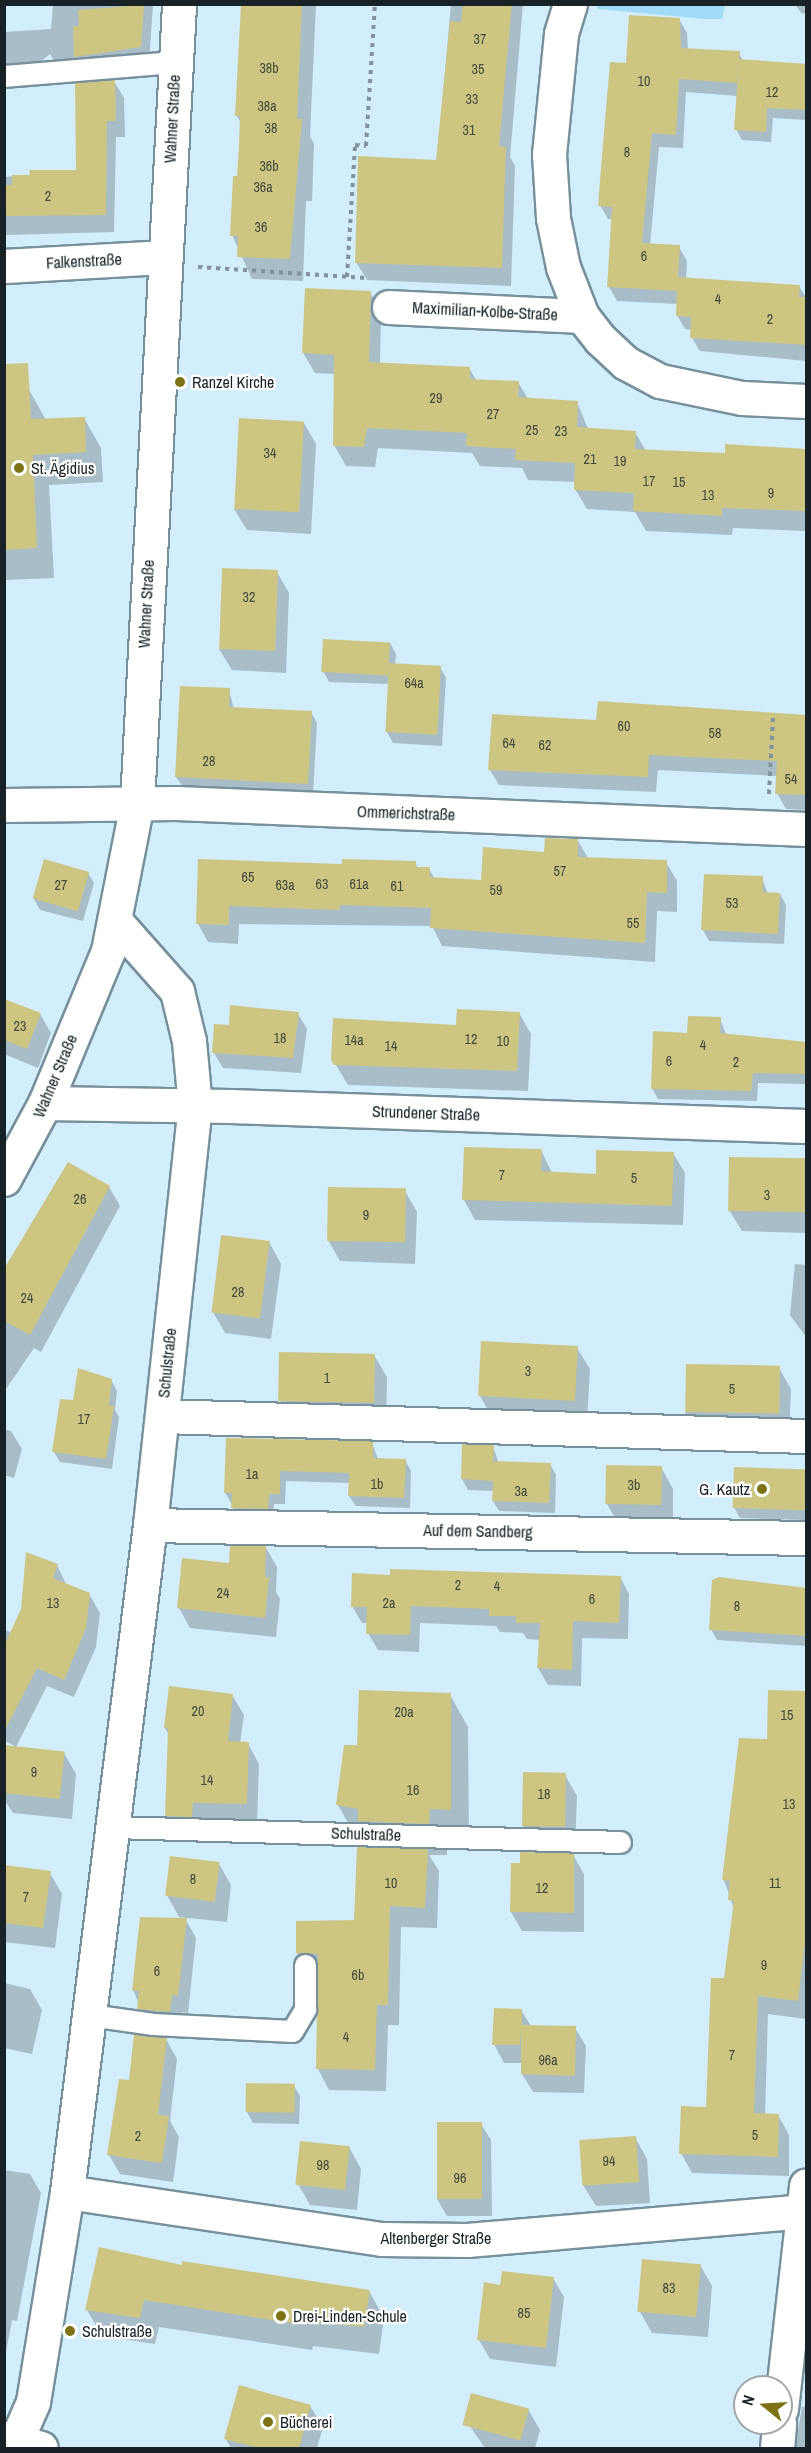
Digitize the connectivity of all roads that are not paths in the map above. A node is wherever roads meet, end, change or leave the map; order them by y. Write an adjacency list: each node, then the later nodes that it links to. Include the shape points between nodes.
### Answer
1 (178, 4): 3 (street, Wahner Straße)
2 (570, 4): 8 (street, Maximilian-Kolbe-Straße, via 561,34 549,154 553,218 563,267)
3 (175, 62): 4 (lane); 5 (street, Wahner Straße)
4 (4, 76)
5 (164, 256): 6 (street, Falkenstraße); 10 (street, Wahner Straße)
6 (4, 266)
7 (389, 307): 8 (street, Maximilian-Kolbe-Straße)
8 (582, 316): 9 (street, Maximilian-Kolbe-Straße, via 626,363 660,381 742,398)
9 (807, 401)
10 (137, 803): 11 (street, Ommerichstraße); 12 (street, Ommerichstraße); 13 (street, Wahner Straße)
11 (4, 805)
12 (807, 829)
13 (116, 922): 14 (street, Wahner Straße); 15 (street, Schulstraße, via 177,991 189,1041)
14 (45, 1103): 15 (street, Strundener Straße); 17 (street, Wahner Straße)
15 (195, 1106): 16 (street, Strundener Straße); 18 (street, Schulstraße)
16 (807, 1126)
17 (4, 1179)
18 (162, 1416): 19 (street); 20 (street, Schulstraße)
19 (807, 1436)
20 (150, 1525): 21 (street, Auf dem Sandberg); 22 (street, Schulstraße)
21 (807, 1538)
22 (113, 1827): 23 (lane, Schulstraße); 25 (street, Schulstraße)
23 (620, 1842)
24 (305, 1965): 25 (lane, via 305,2009 292,2031 153,2024)
25 (90, 2015): 26 (street, Schulstraße)
26 (68, 2192): 27 (street, Altenberger Straße, via 382,2239 467,2240); 29 (street, Schulstraße, via 35,2392)
27 (806, 2203): 28 (street)
28 (785, 2375)
29 (19, 2444)

